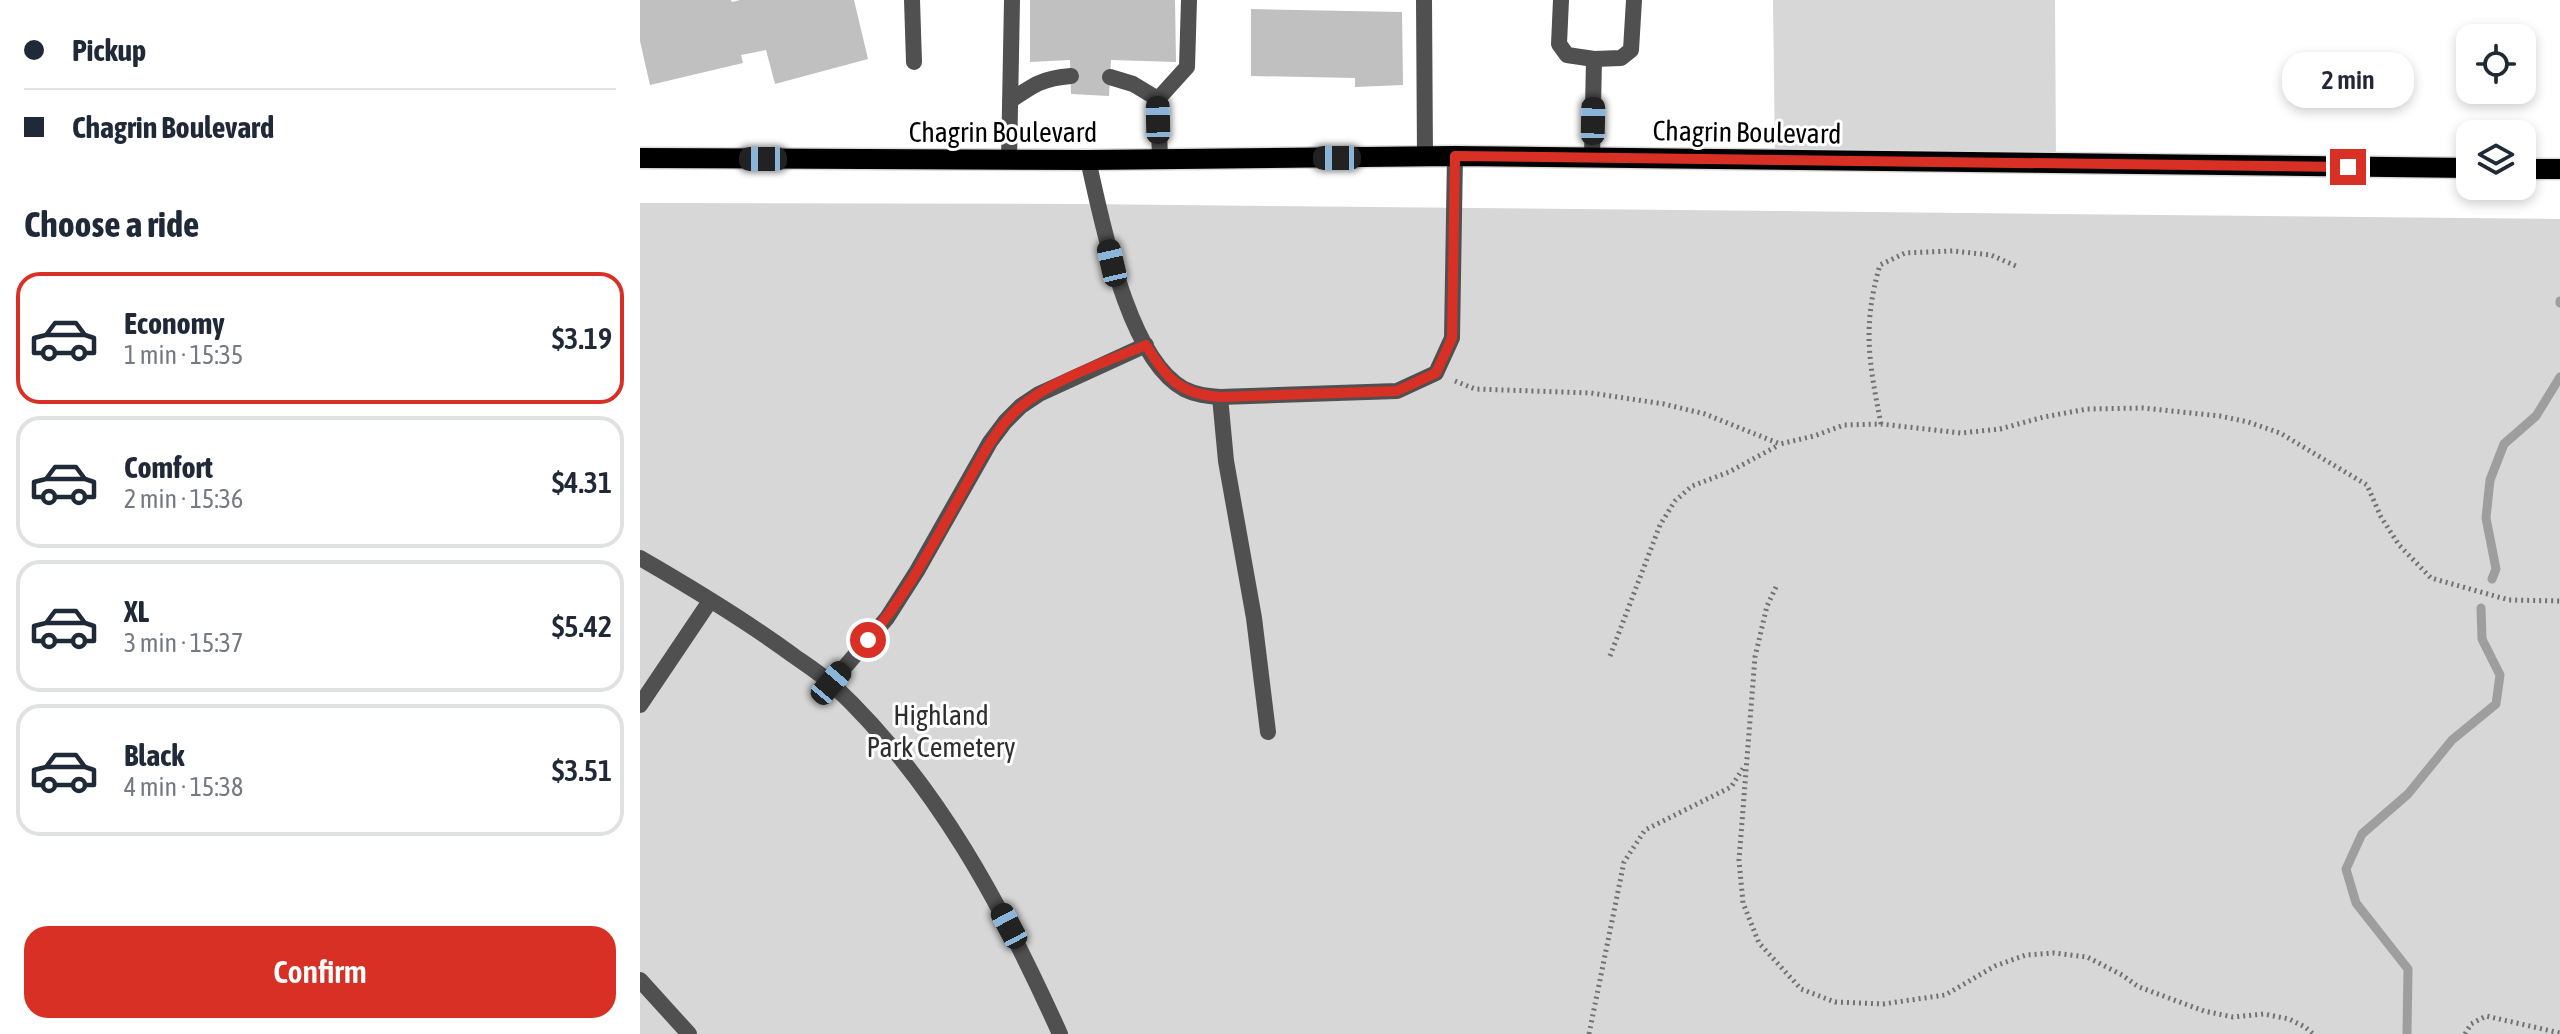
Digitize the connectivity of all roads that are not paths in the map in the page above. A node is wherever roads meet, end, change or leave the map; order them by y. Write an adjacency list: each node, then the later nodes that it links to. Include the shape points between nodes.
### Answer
1 (912, 0): 10 (lane)
2 (1012, 0): 14 (lane)
3 (1189, 0): 13 (lane, via 1187,67)
4 (1408, 0): 8 (lane)
5 (1424, 0): 8 (lane)
6 (1561, 0): 9 (lane, via 1559,44 1567,55)
7 (1634, 0): 9 (lane, via 1631,50 1621,58)
8 (1424, 19): 16 (lane)
9 (1594, 59): 18 (lane)
10 (914, 62)
11 (1071, 76): 14 (lane, via 1050,77)
12 (1110, 77): 13 (lane)
13 (1158, 99): 19 (lane)
14 (1010, 101): 20 (lane)
15 (1455, 156): 16 (main road, Chagrin Boulevard); 18 (main road, Chagrin Boulevard); 26 (lane, via 1452,338 1436,373 1397,391)
16 (1425, 157): 19 (main road, Chagrin Boulevard)
17 (640, 158): 20 (main road, Chagrin Boulevard)
18 (1592, 158): 22 (main road, Chagrin Boulevard)
19 (1160, 159): 21 (main road, Chagrin Boulevard)
20 (1009, 160): 21 (main road, Chagrin Boulevard)
21 (1088, 160): 25 (lane, via 1112,263)
22 (2456, 168)
23 (2536, 169): 24 (main road)
24 (2560, 169)
25 (1146, 345): 26 (lane, via 1181,388); 29 (lane, via 1039,394 1005,422 887,618)
26 (1220, 397): 31 (lane)
27 (640, 558): 28 (lane)
28 (710, 601): 29 (lane); 30 (lane)
29 (831, 683): 34 (lane, via 939,810 995,900)
30 (640, 705)
31 (1268, 732)
32 (640, 980): 33 (lane)
33 (689, 1034)
34 (1060, 1034)

